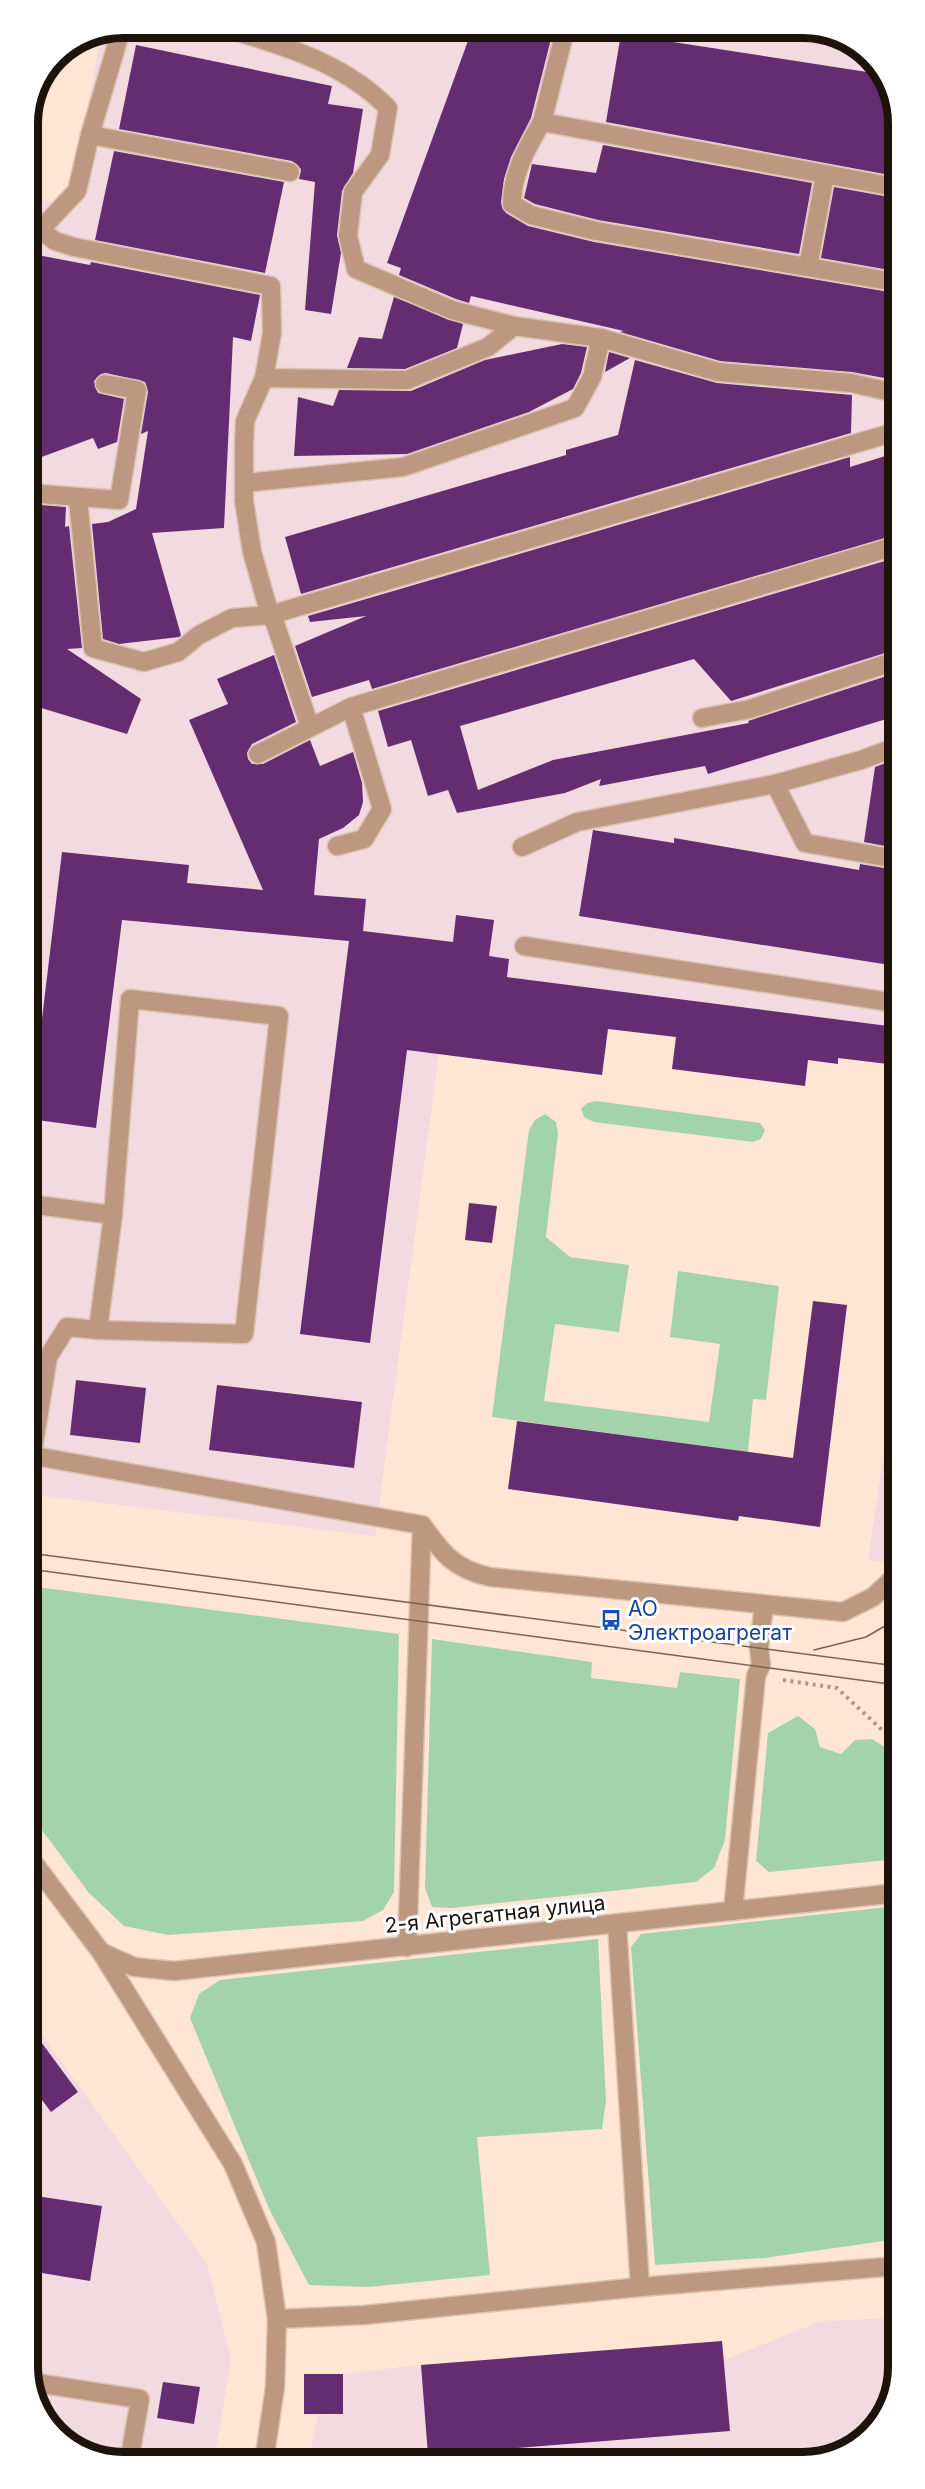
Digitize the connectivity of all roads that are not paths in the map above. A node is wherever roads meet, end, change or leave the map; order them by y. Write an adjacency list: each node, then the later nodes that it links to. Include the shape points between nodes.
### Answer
1 (119, 37): 5 (street)
2 (255, 37): 13 (street, via 309,54 350,77 388,108 380,155 353,192 348,236 356,269 452,310)
3 (563, 38): 4 (street)
4 (542, 122): 7 (street); 11 (street, via 512,186 512,204 531,214 596,231)
5 (90, 135): 6 (street); 9 (street, via 77,191)
6 (290, 172)
7 (825, 175): 8 (street); 11 (street)
8 (888, 186)
9 (38, 226)
10 (38, 232): 15 (street, via 74,247 271,286 272,333)
11 (808, 267): 12 (street)
12 (888, 281)
13 (514, 326): 14 (street); 15 (street, via 488,347 406,380)
14 (601, 338): 17 (street, via 718,372 851,383); 19 (street, via 592,376 575,408 403,467)
15 (264, 378): 19 (street, via 245,421)
16 (105, 384): 21 (street, via 136,390 119,500)
17 (888, 391)
18 (888, 434): 23 (street)
19 (244, 483): 23 (street, via 252,552)
20 (38, 494): 21 (street)
21 (78, 499): 23 (street, via 93,648 144,662 178,652 199,635 232,618)
22 (888, 548): 25 (street)
23 (270, 615): 27 (street)
24 (888, 665): 26 (street, via 750,708)
25 (351, 707): 27 (street); 31 (street, via 382,809 364,839)
26 (702, 718)
27 (310, 727): 29 (street)
28 (888, 750): 30 (street)
29 (258, 754)
30 (774, 784): 32 (street, via 578,822); 33 (street, via 805,843)
31 (337, 846)
32 (522, 847)
33 (888, 858)
34 (524, 946): 35 (street)
35 (888, 1002)
36 (38, 1205): 37 (street)
37 (113, 1215): 38 (street); 38 (street, via 130,999 279,1016 244,1334)
38 (98, 1330): 39 (street, via 67,1327 48,1357)
39 (37, 1418)
40 (37, 1456): 41 (street)
41 (422, 1525): 43 (street, via 440,1550 470,1573); 48 (street)
42 (888, 1583): 43 (street, via 873,1597 843,1612)
43 (764, 1605): 46 (street, via 761,1665 756,1676)
44 (37, 1868): 49 (street)
45 (888, 1894): 46 (street, 2-я Агрегатная улица)
46 (733, 1911): 47 (street, 2-я Агрегатная улица)
47 (617, 1924): 48 (street, 2-я Агрегатная улица); 51 (street)
48 (407, 1947): 49 (street, 2-я Агрегатная улица, via 174,1971 134,1967)
49 (101, 1952): 52 (street, via 233,2164 266,2242)
50 (888, 2267): 51 (street)
51 (640, 2287): 52 (street, via 365,2315)
52 (277, 2319): 55 (street, via 275,2387)
53 (39, 2383): 54 (street, via 140,2399)
54 (131, 2451)
55 (265, 2451)

